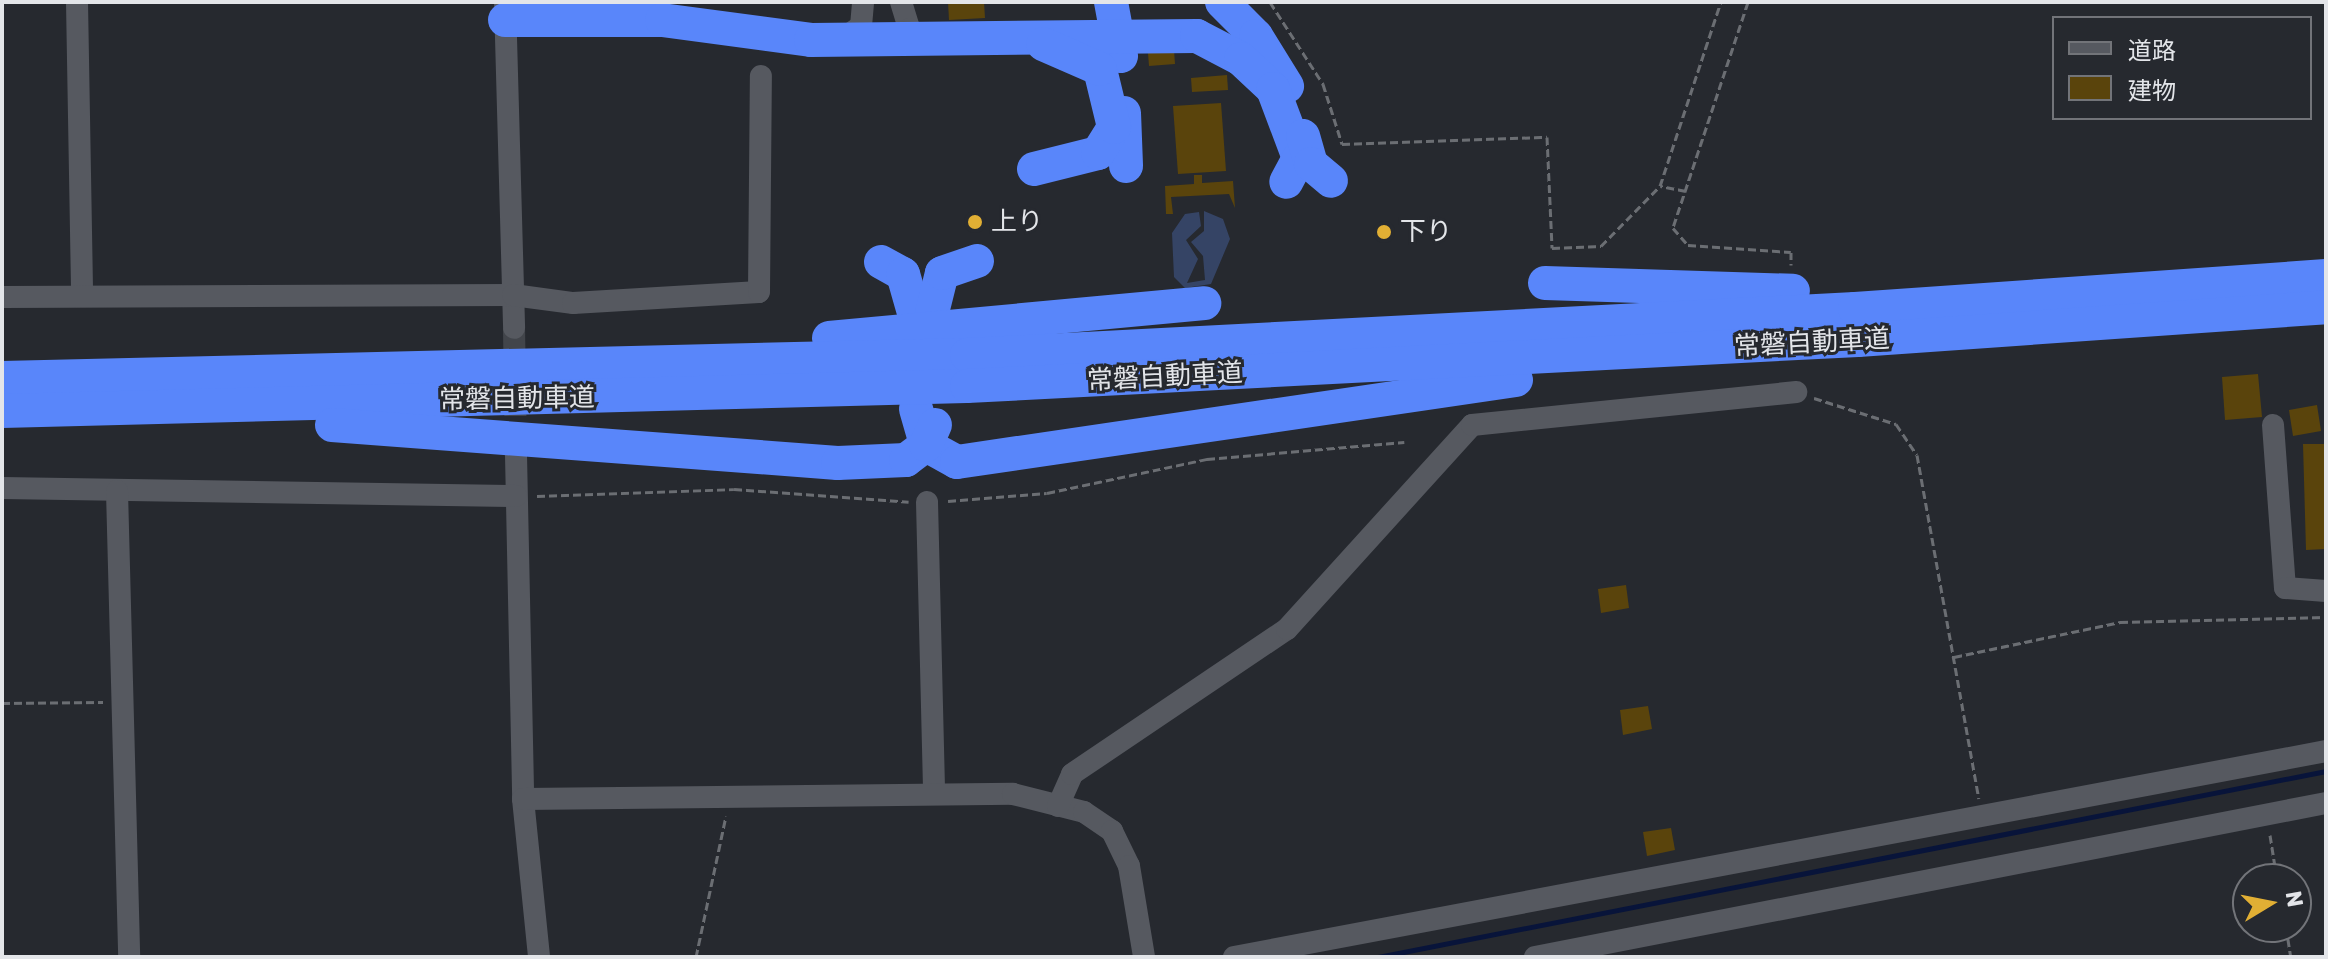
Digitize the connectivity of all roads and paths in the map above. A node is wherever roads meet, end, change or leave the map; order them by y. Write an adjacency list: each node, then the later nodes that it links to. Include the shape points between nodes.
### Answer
1 (77, 2): 27 (street)
2 (701, 2): 9 (highway)
3 (863, 2): 13 (street, via 861,26)
4 (901, 2): 12 (street, via 909,29)
5 (1222, 2): 17 (highway, via 1276,63 1311,164)
6 (1270, 2): 19 (path, via 1318,74 1342,144 1547,137 1552,248 1601,246)
7 (1721, 2): 19 (path)
8 (1748, 2): 20 (path)
9 (505, 11): 13 (highway, via 662,20); 28 (street)
10 (1115, 18): 11 (highway); 15 (highway); 18 (highway, via 1197,36 1258,72 1292,128 1298,168)
11 (1006, 37): 12 (highway); 16 (highway, via 1084,56 1110,85 1114,127 1105,149)
12 (925, 38): 13 (highway)
13 (842, 39)
14 (761, 76): 28 (street, via 759,292 573,303)
15 (1126, 166)
16 (1034, 169)
17 (1331, 181)
18 (1286, 182)
19 (1660, 186): 20 (path)
20 (1686, 191): 23 (path, via 1673,228 1688,245 1791,252)
21 (977, 261): 22 (highway, via 942,273 923,313 903,274)
22 (881, 262)
23 (1791, 274)
24 (2326, 276): 26 (highway, 常磐自動車道)
25 (1545, 283): 26 (highway, via 1752,292 2133,279)
26 (2222, 284): 34 (highway, 常磐自動車道, via 1372,337)
27 (82, 294): 28 (street); 29 (street)
28 (513, 295): 32 (street)
29 (2, 297)
30 (1204, 303): 34 (highway)
31 (2326, 307): 33 (highway, 常磐自動車道)
32 (514, 328)
33 (1858, 340): 37 (highway, 常磐自動車道, via 951,387); 41 (highway, via 1427,392 1055,452 957,462)
34 (534, 368): 35 (highway, 常磐自動車道)
35 (2, 378)
36 (1796, 392): 49 (path, via 1896,424 1917,455); 57 (street, via 1472,425 1287,629 1072,774)
37 (68, 408): 39 (highway, 常磐自動車道); 41 (highway, via 838,463 892,463)
38 (926, 409): 41 (highway)
39 (2, 411)
40 (2273, 425): 47 (street, via 2285,588)
41 (926, 445)
42 (516, 455): 45 (street)
43 (2, 488): 44 (street)
44 (117, 491): 45 (street); 50 (street)
45 (516, 496): 55 (street)
46 (927, 502): 53 (street)
47 (2326, 591)
48 (2326, 617): 49 (path, via 2120,622)
49 (1954, 657): 59 (path)
50 (122, 702): 51 (path); 61 (street)
51 (2, 703)
52 (2326, 751): 59 (street)
53 (934, 794): 54 (street); 57 (street, via 1013,794)
54 (731, 795): 55 (street); 63 (path)
55 (523, 799): 62 (street)
56 (2326, 803): 58 (street)
57 (1058, 806): 64 (street, via 1112,831 1129,866)
58 (2266, 815): 60 (path); 66 (street)
59 (1983, 818): 65 (street)
60 (2274, 863)
61 (129, 957)
62 (539, 957)
63 (696, 957)
64 (1144, 957)
65 (1234, 957)
66 (1535, 957)

